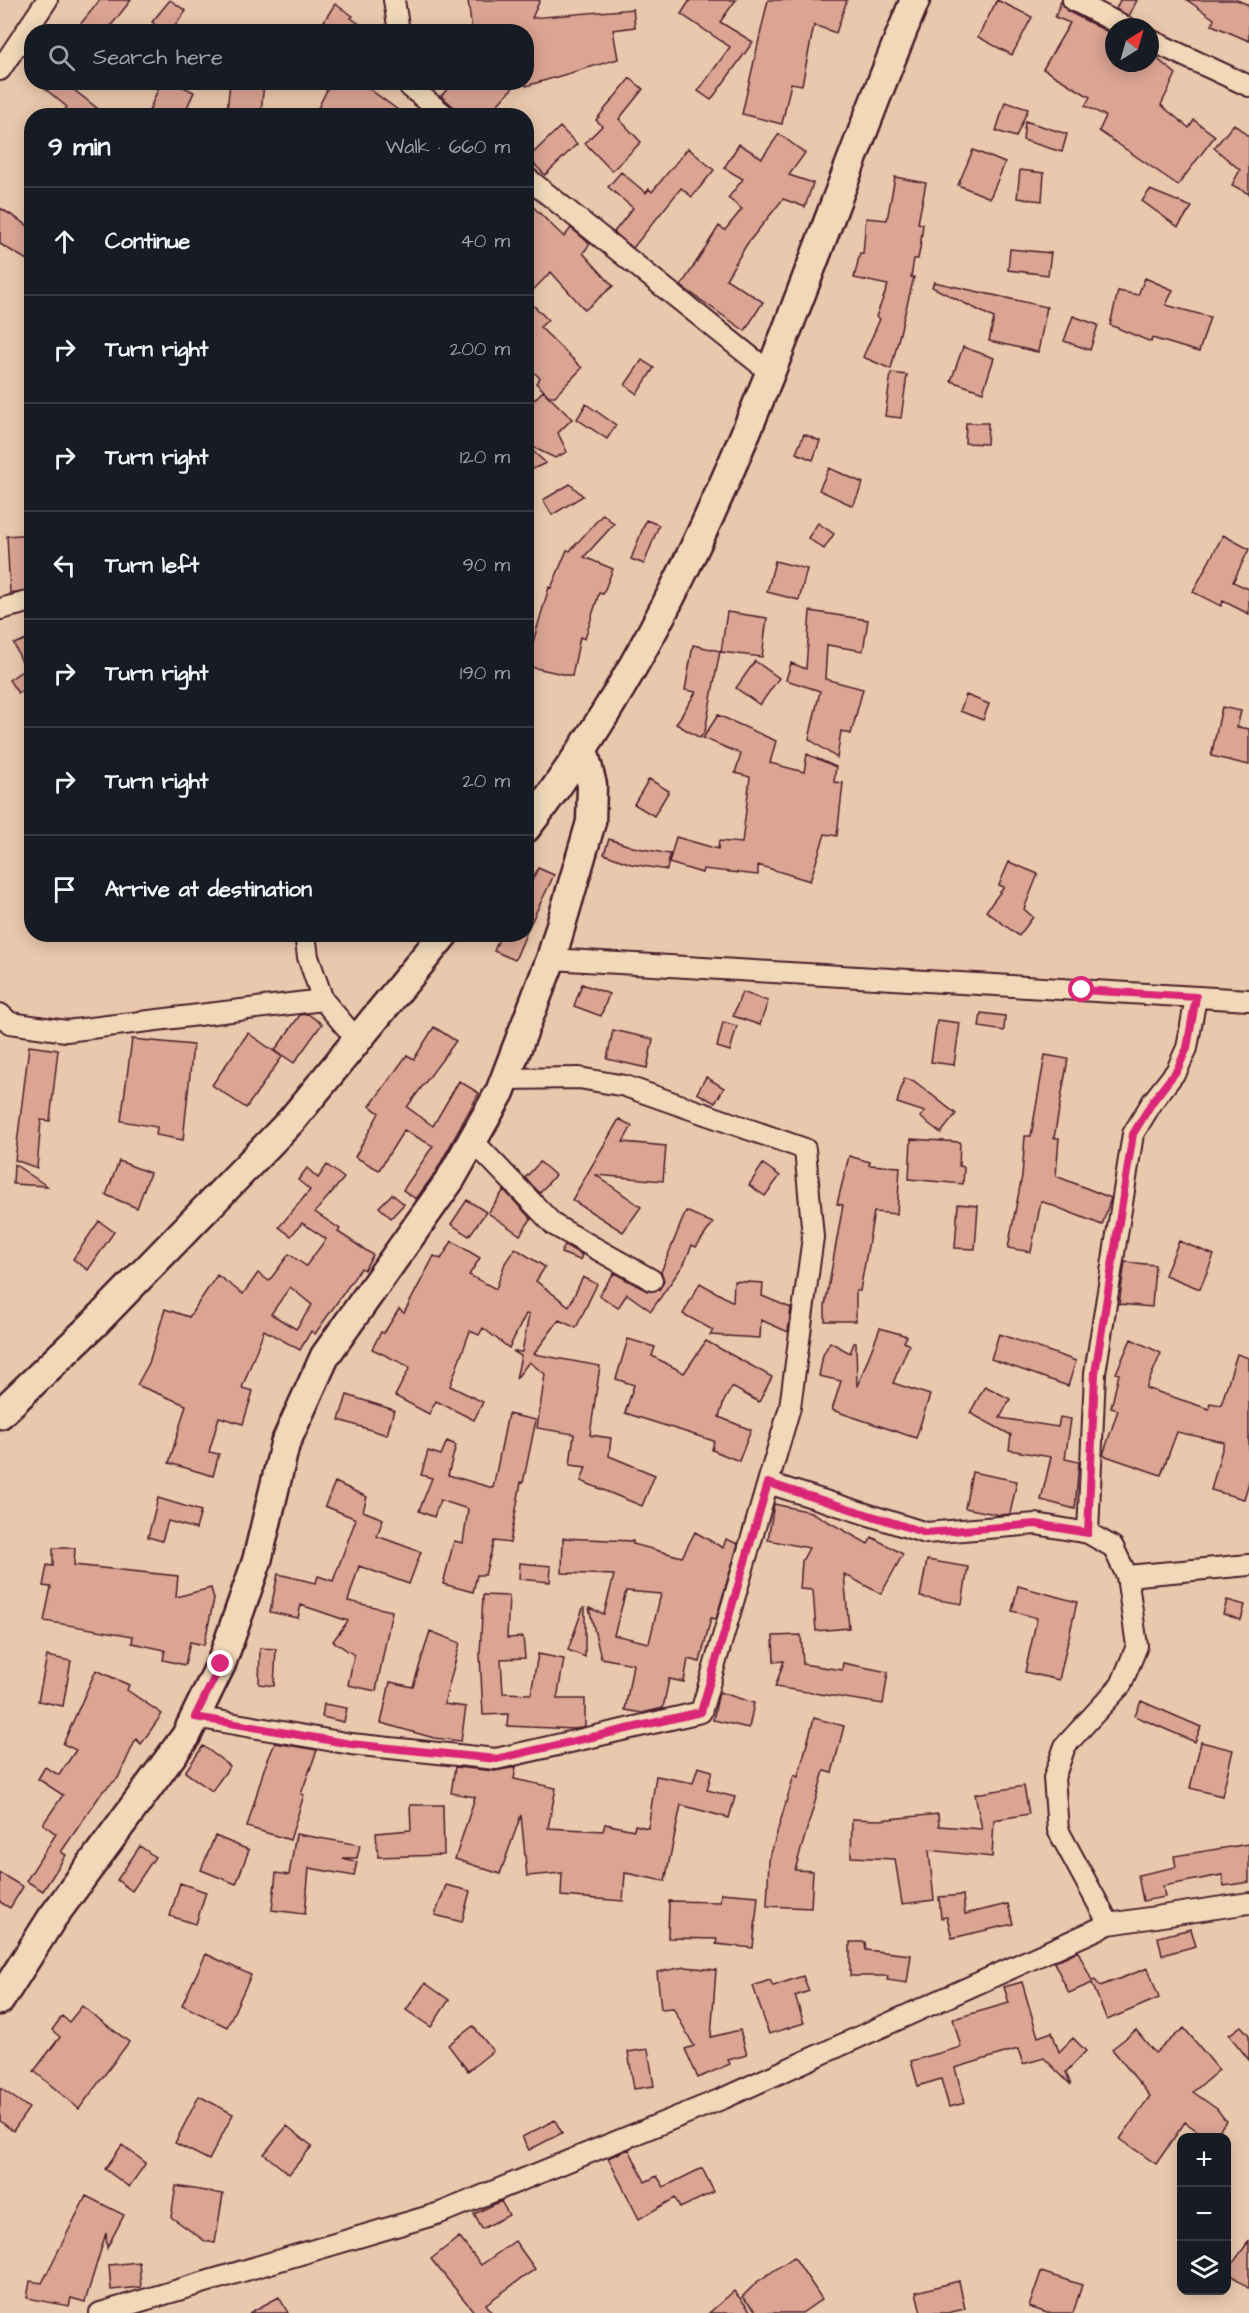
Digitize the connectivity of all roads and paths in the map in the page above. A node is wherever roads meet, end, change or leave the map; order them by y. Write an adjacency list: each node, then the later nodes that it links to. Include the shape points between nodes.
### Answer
1 (47, 0): 6 (street)
2 (394, 0): 7 (street)
3 (915, 0): 15 (main road, via 880,83)
4 (1073, 0): 5 (street)
5 (1108, 18)
6 (31, 24)
7 (398, 24)
8 (24, 34): 10 (street)
9 (1159, 44): 11 (street)
10 (0, 70)
11 (1249, 86)
12 (414, 90): 13 (street)
13 (436, 108)
14 (534, 183): 15 (street)
15 (772, 374): 18 (main road, via 671,594)
16 (24, 603): 17 (street)
17 (0, 609)
18 (583, 749): 19 (main road); 22 (main road, via 592,785 591,822)
19 (534, 817)
20 (306, 942): 24 (street)
21 (438, 942): 27 (main road)
22 (550, 959): 23 (street); 28 (main road)
23 (1196, 997): 25 (street); 33 (street, via 1187,1048 1177,1070 1133,1134 1095,1373)
24 (323, 1000): 26 (street, via 66,1031 10,1023); 27 (street)
25 (1249, 1000)
26 (0, 1014)
27 (358, 1041): 31 (main road, via 291,1121 94,1324)
28 (504, 1079): 29 (main road); 32 (street, via 579,1078 625,1086 805,1149 813,1237 790,1407)
29 (472, 1141): 30 (street, via 554,1225); 36 (main road, via 450,1180 325,1356 285,1444 257,1561 221,1664)
30 (652, 1280)
31 (0, 1413)
32 (768, 1483): 33 (street, via 926,1533 1036,1524); 36 (street, via 701,1712 496,1759 351,1744)
33 (1088, 1533): 35 (street, via 1113,1547)
34 (1249, 1565): 35 (street)
35 (1127, 1576): 38 (street, via 1137,1646 1121,1685 1065,1746 1054,1778 1058,1830)
36 (195, 1717): 39 (main road, via 186,1736 52,1917)
37 (1249, 1903): 38 (street)
38 (1109, 1924): 40 (street, via 724,2097 440,2212)
39 (0, 2000)
40 (100, 2313)

